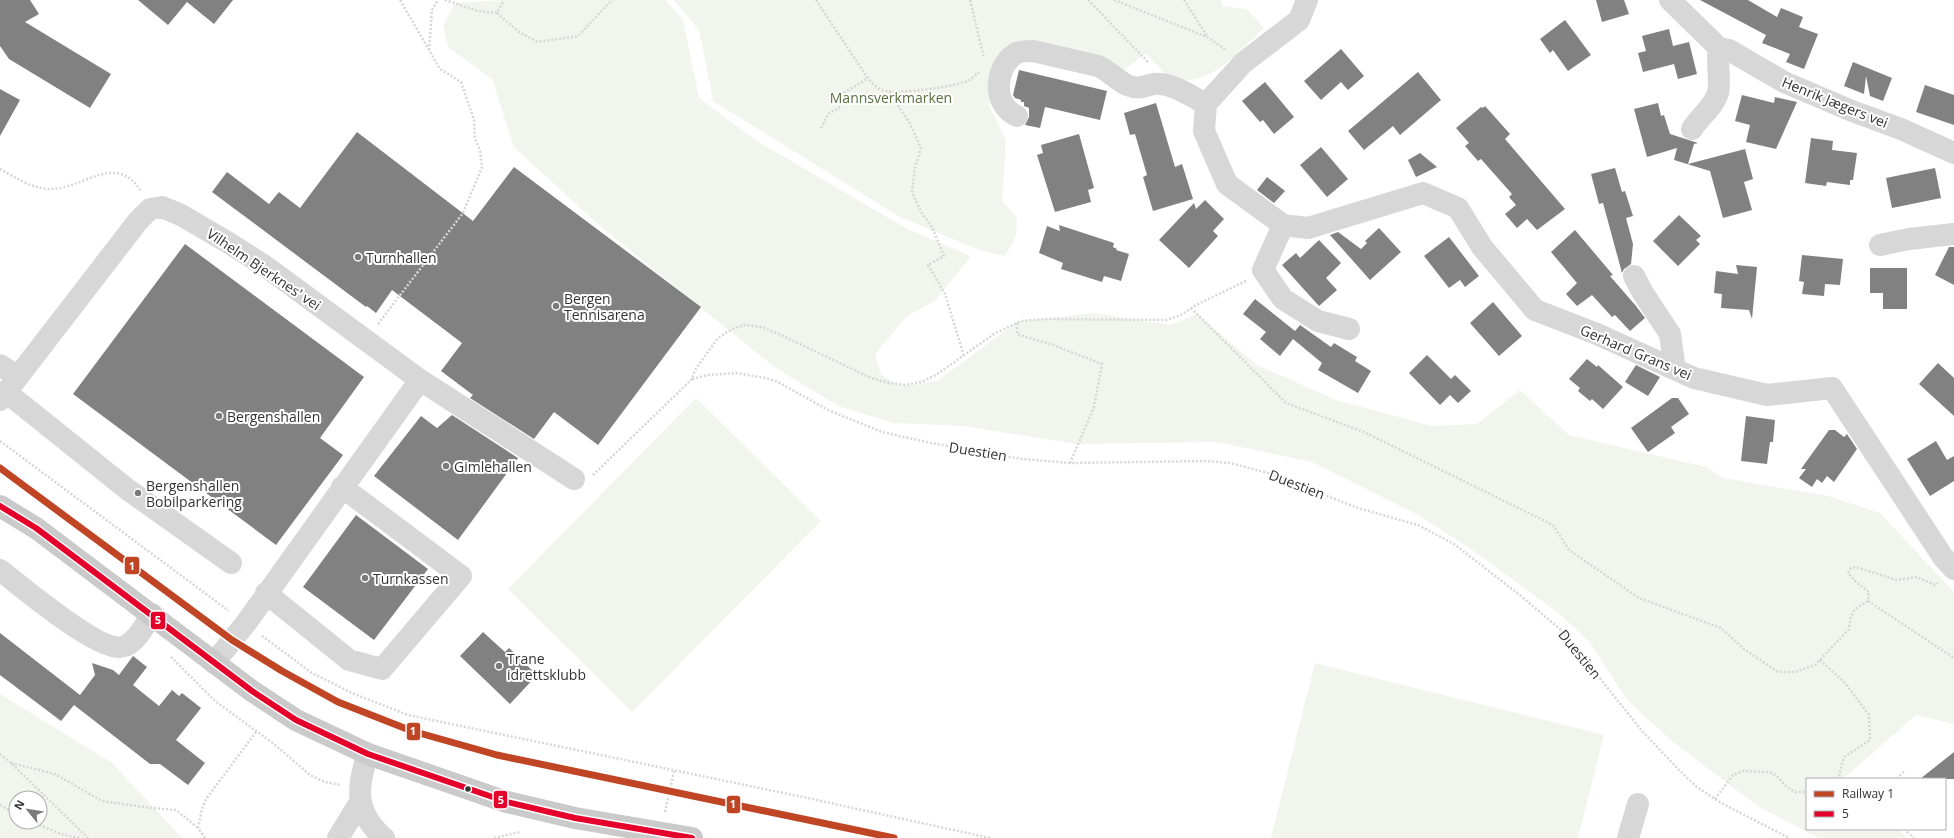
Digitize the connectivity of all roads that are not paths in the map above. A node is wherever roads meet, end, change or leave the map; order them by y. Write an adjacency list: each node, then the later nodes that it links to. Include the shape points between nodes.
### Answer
1 (1307, 0): 4 (street, via 1299,20 1244,63)
2 (1670, 0): 3 (street, Henrik Jægers vei)
3 (1719, 48): 6 (street, via 1718,91 1714,102); 7 (street, Henrik Jægers vei, via 1729,50 1784,82)
4 (1206, 104): 5 (street, via 1173,87 1159,83 1144,89 1127,85 1098,66 1024,51 1015,54 1006,64 998,90 1005,108); 8 (street, Gerhard Grans vei, via 1204,131 1226,184)
5 (1017, 116)
6 (1692, 129)
7 (1954, 153)
8 (1283, 225): 12 (street, via 1263,270 1283,300 1318,321); 13 (street, Gerhard Grans vei, via 1308,228 1423,193 1458,208 1482,246 1535,310)
9 (1954, 234): 10 (street)
10 (1880, 245)
11 (1634, 276): 13 (street, via 1670,334)
12 (1349, 329)
13 (1675, 369): 21 (street, Gerhard Grans vei, via 1694,378 1767,395 1832,388 1943,557)
14 (420, 380): 15 (street, Vilhelm Bjerknes' vei, via 265,266 181,215 162,207 150,209 138,221); 16 (street, Vilhelm Bjerknes' vei); 17 (street)
15 (6, 383): 19 (street, via 127,489)
16 (574, 479)
17 (342, 487): 22 (street); 22 (street, via 461,576 382,669 349,660)
18 (0, 506): 23 (main road, via 36,528)
19 (231, 563)
20 (0, 570): 23 (street, via 72,625 108,646 125,647 134,640)
21 (1947, 576)
22 (266, 593): 24 (street)
23 (152, 614): 24 (main road)
24 (214, 663): 25 (main road, via 296,720)
25 (368, 754): 26 (street, via 361,774); 28 (main road, via 507,802)
26 (360, 796): 29 (street); 30 (street, via 371,827)
27 (1638, 804): 32 (street)
28 (618, 832): 31 (main road)
29 (338, 838)
30 (384, 838)
31 (692, 838)
32 (1628, 838)

